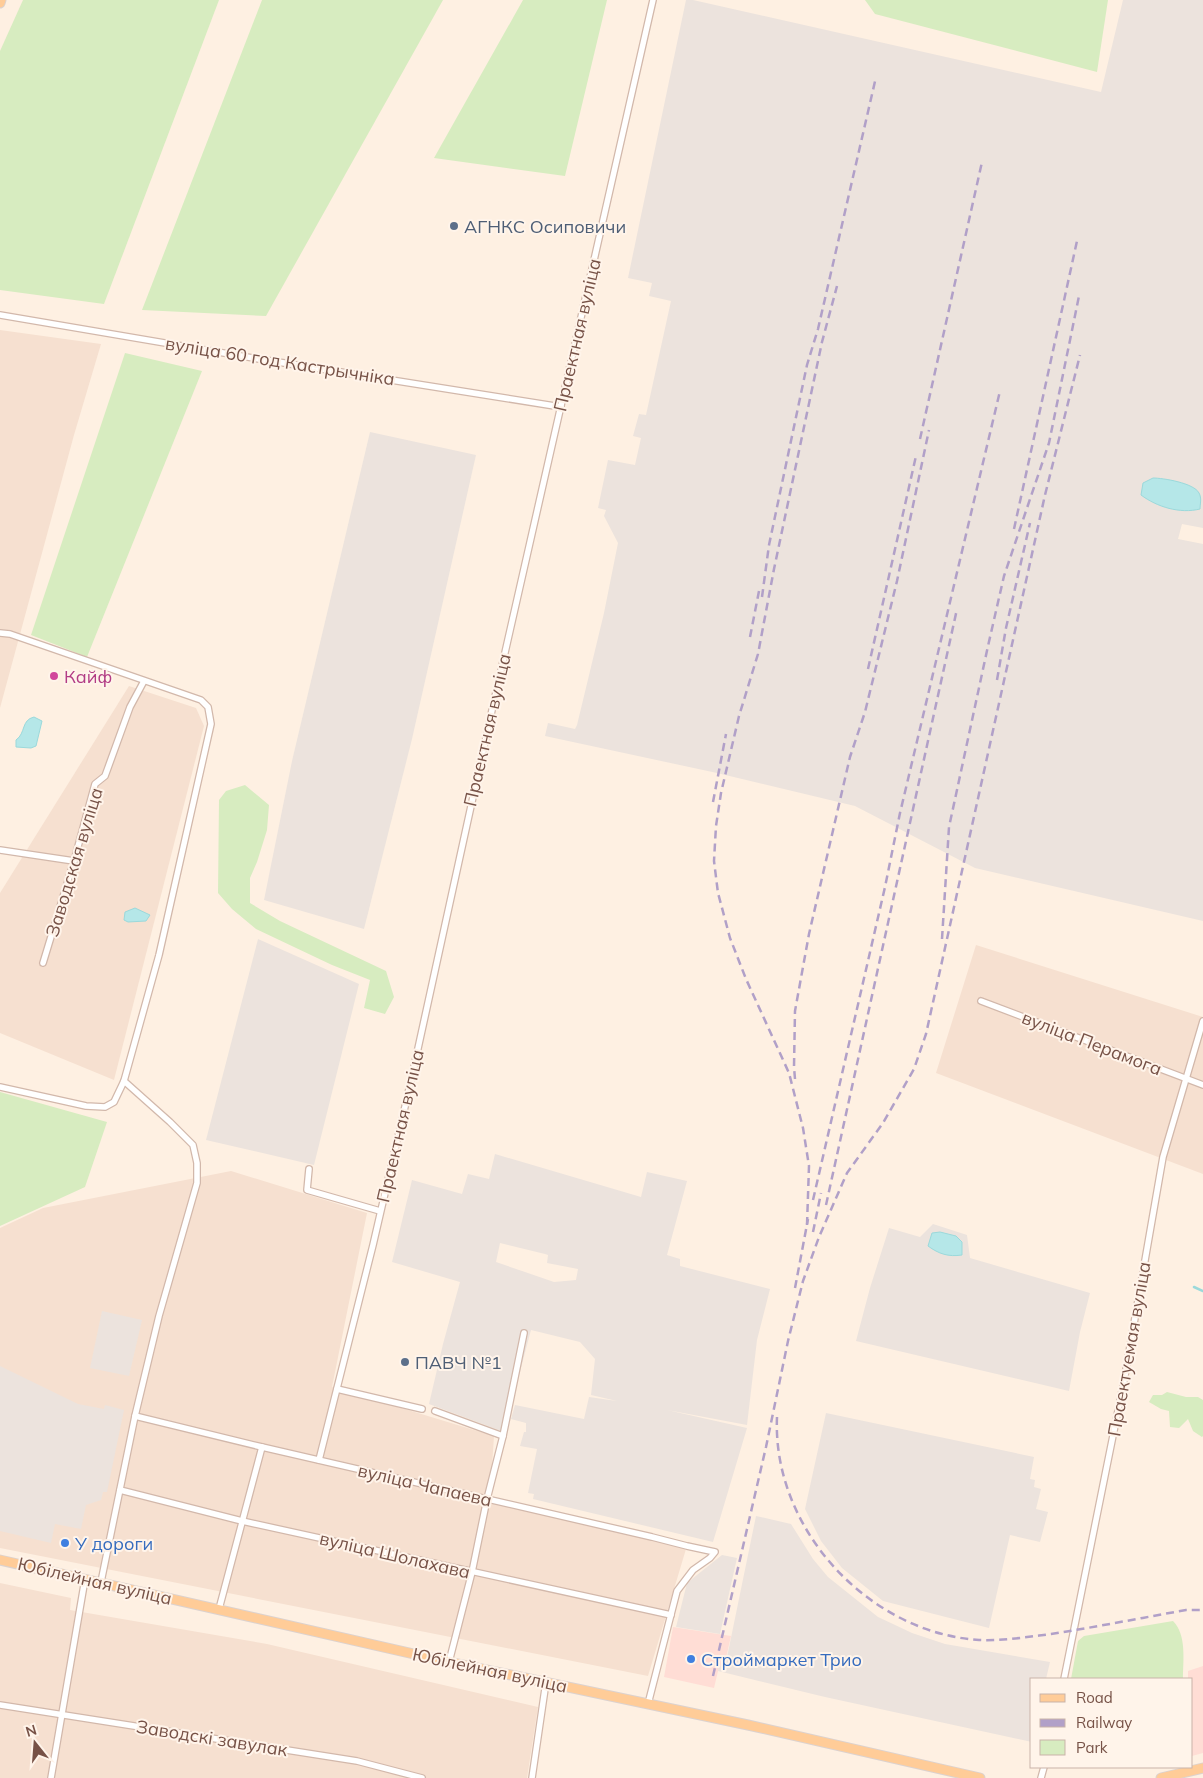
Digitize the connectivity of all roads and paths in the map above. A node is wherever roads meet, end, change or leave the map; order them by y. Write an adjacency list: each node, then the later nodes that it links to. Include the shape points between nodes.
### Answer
1 (653, 0): 3 (street, Праектная вуліца)
2 (0, 314): 3 (street, вуліца 60 год Кастрычніка)
3 (561, 408): 16 (street, Праектная вуліца)
4 (0, 632): 5 (street)
5 (144, 681): 7 (street, Заводская вуліца, via 130,707 105,776 95,784); 12 (street, via 201,700 208,707 211,724 159,955)
6 (0, 850): 7 (street)
7 (74, 861): 8 (street, Заводская вуліца)
8 (43, 963)
9 (981, 1001): 11 (street, вуліца Перамога)
10 (1203, 1021): 11 (street, Праектуемая вуліца)
11 (1188, 1079): 13 (street, вуліца Перамога); 35 (street, Праектуемая вуліца, via 1164,1157 1124,1382)
12 (124, 1081): 14 (street, via 114,1102 105,1108); 21 (street, via 192,1145 197,1176)
13 (1203, 1085)
14 (0, 1087)
15 (309, 1168): 16 (street, via 307,1190)
16 (380, 1211): 18 (street, Праектная вуліца)
17 (524, 1333): 22 (street)
18 (337, 1389): 19 (street); 24 (street, Праектная вуліца)
19 (422, 1409)
20 (435, 1411): 22 (street)
21 (135, 1416): 23 (street, вуліца Чапаева); 25 (street)
22 (503, 1436): 26 (street)
23 (262, 1447): 24 (street, вуліца Чапаева); 27 (street)
24 (319, 1460): 26 (street, вуліца Чапаева)
25 (120, 1490): 27 (street, вуліца Шолахава); 31 (street)
26 (486, 1499): 29 (street); 33 (street, вуліца Чапаева, via 715,1552 693,1570 677,1591)
27 (242, 1520): 29 (street, вуліца Шолахава); 32 (street)
28 (0, 1560): 30 (main road, Юбілейная вуліца)
29 (472, 1572): 33 (street, вуліца Шолахава); 34 (street)
30 (85, 1579): 31 (main road, Юбілейная вуліца); 39 (street)
31 (102, 1582): 32 (main road, Юбілейная вуліца)
32 (219, 1609): 34 (main road, Юбілейная вуліца)
33 (671, 1615): 37 (street)
34 (449, 1662): 36 (main road, Юбілейная вуліца)
35 (1064, 1678)
36 (546, 1682): 37 (main road, Юбілейная вуліца); 43 (street)
37 (648, 1704): 44 (main road, Юбілейная вуліца)
38 (0, 1705): 39 (street, Заводскі завулак)
39 (61, 1715): 41 (street); 42 (street, Заводскі завулак, via 357,1761)
40 (1203, 1768): 45 (main road)
41 (51, 1778)
42 (422, 1778)
43 (532, 1778)
44 (980, 1778)
45 (1161, 1778)

